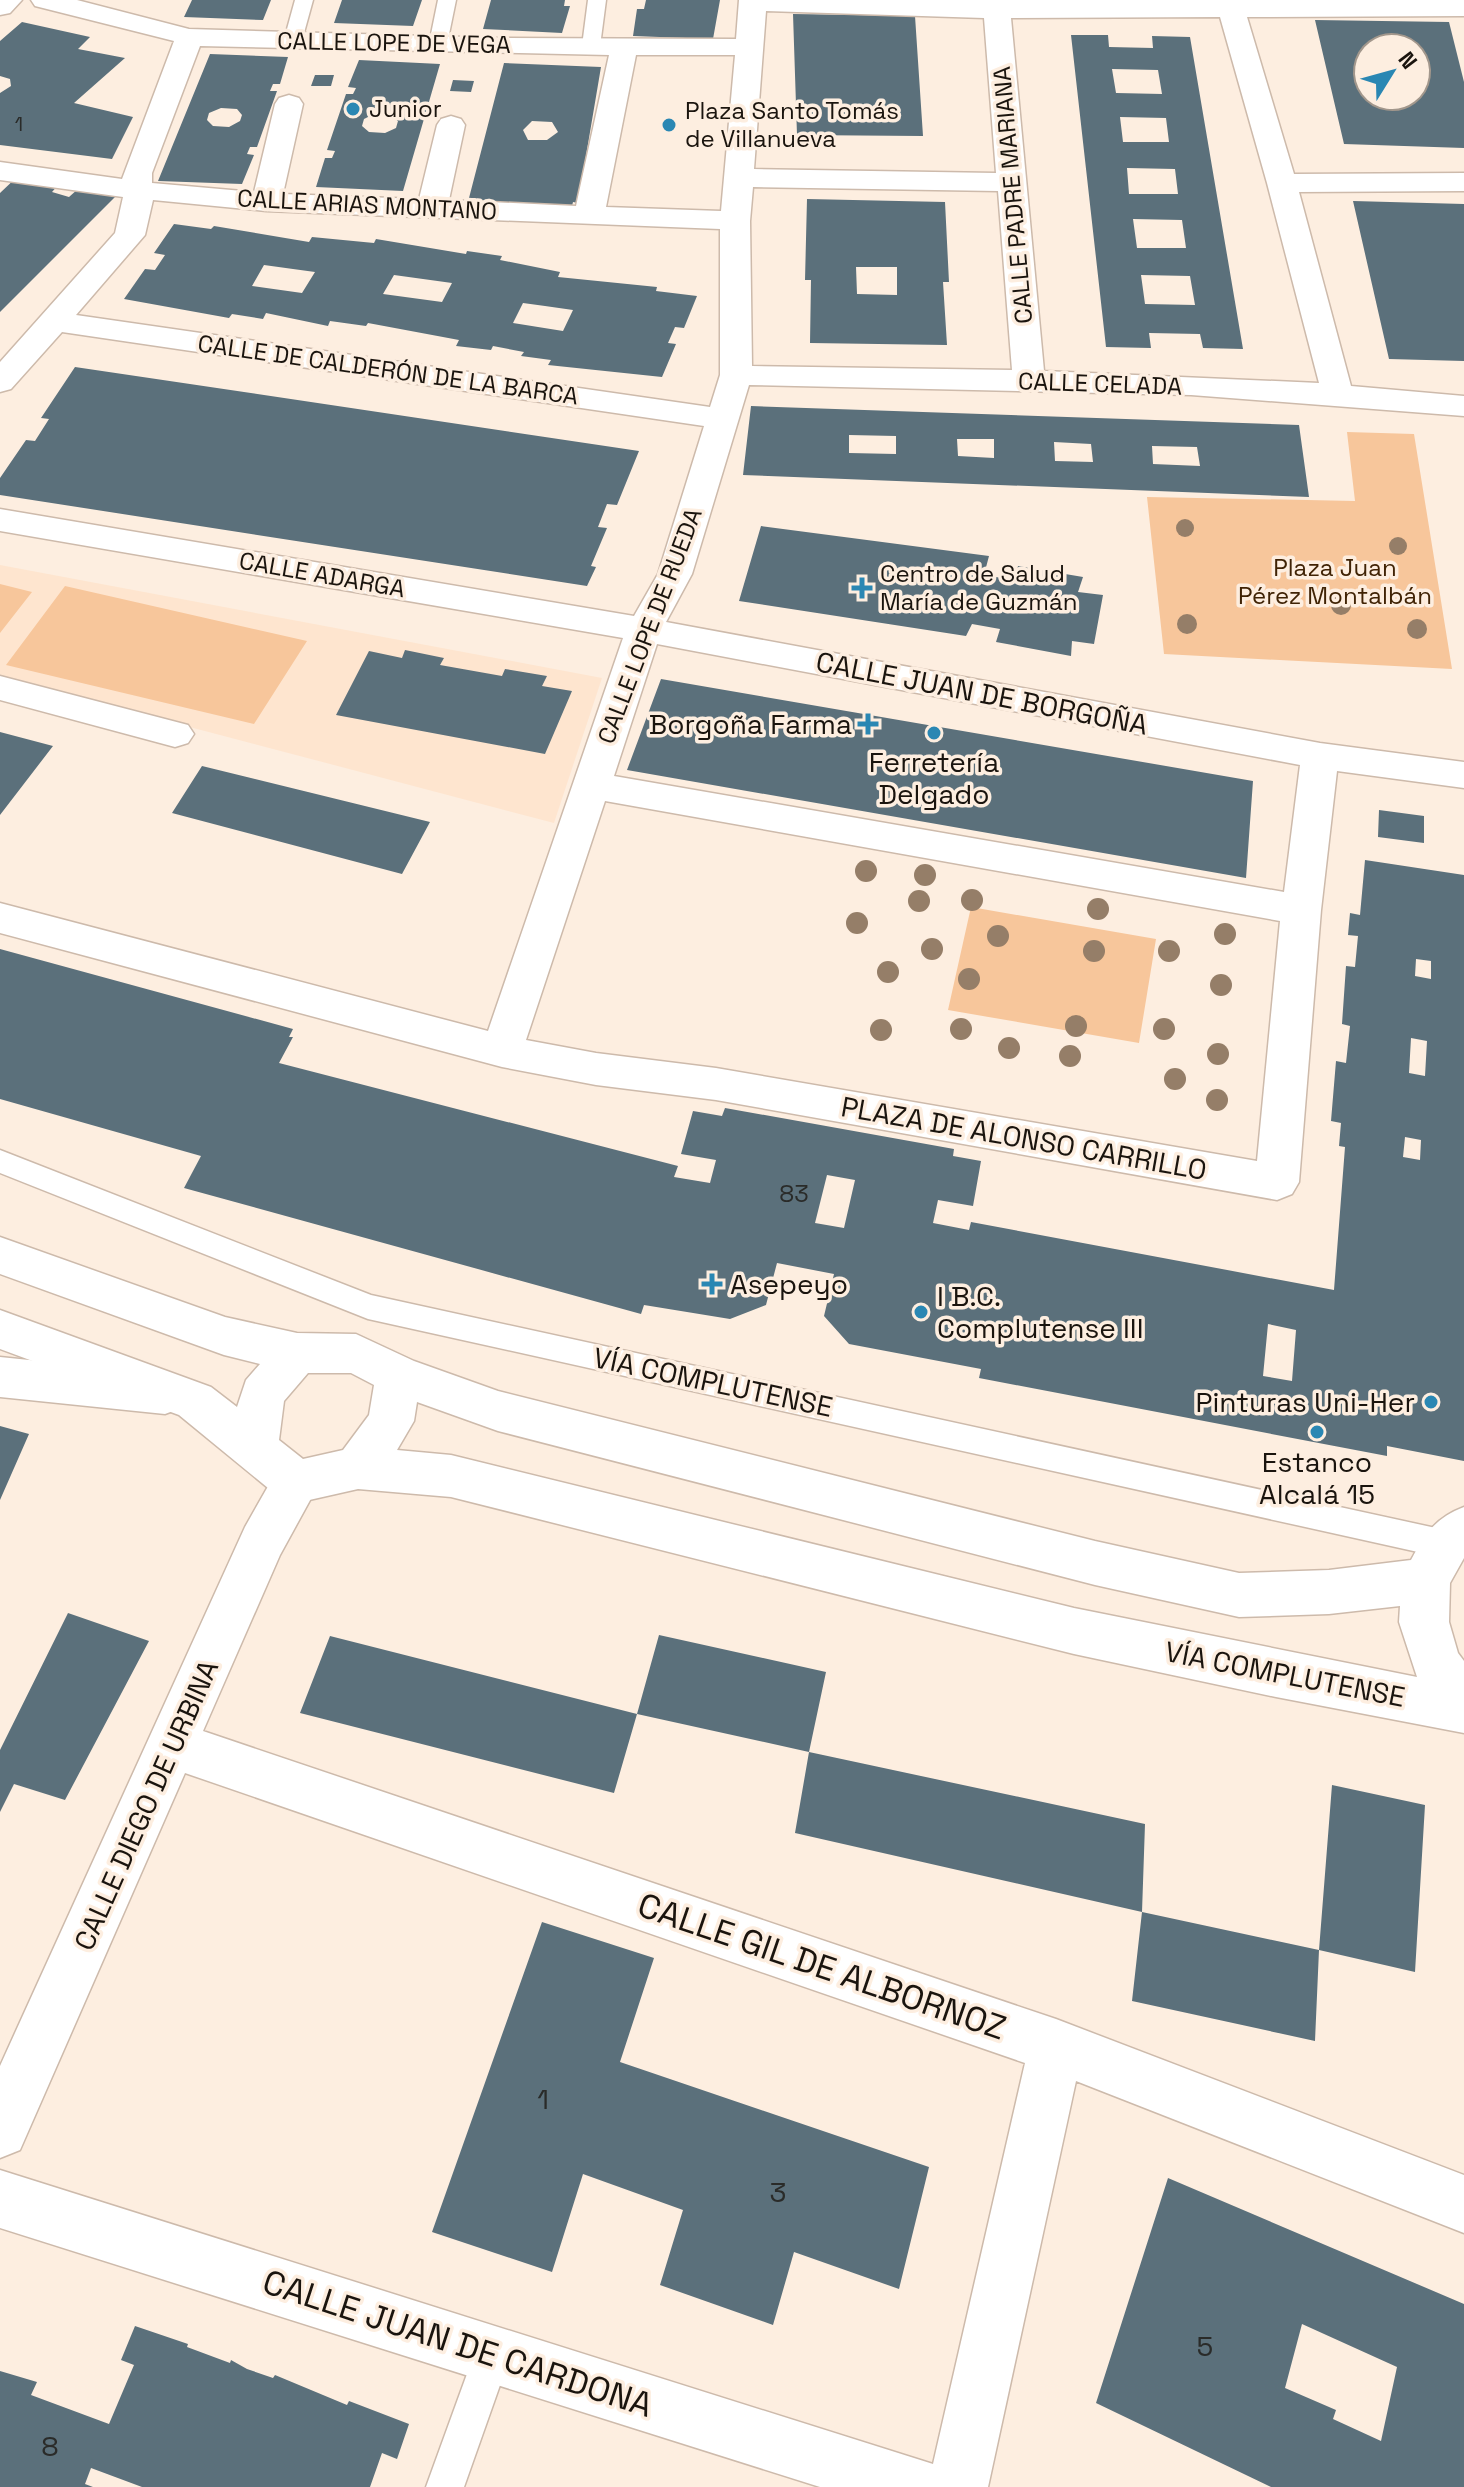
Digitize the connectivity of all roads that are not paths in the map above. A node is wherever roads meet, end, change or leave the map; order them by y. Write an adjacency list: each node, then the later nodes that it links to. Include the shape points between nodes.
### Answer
1 (8, 0): 8 (street)
2 (45, 0): 12 (street, CALLE LOPE DE VEGA)
3 (166, 0): 12 (street)
4 (304, 0): 14 (lane)
5 (447, 0): 15 (lane)
6 (597, 0): 16 (lane)
7 (753, 1): 11 (street); 18 (street, CALLE LOPE DE RUEDA)
8 (0, 7)
9 (1464, 8): 10 (street)
10 (1231, 9): 11 (street); 25 (street)
11 (997, 10): 23 (street, CALLE PADRE MARIANA)
12 (146, 27): 13 (street, CALLE LOPE DE VEGA)
13 (189, 37): 14 (street, CALLE LOPE DE VEGA); 26 (street, via 137,173)
14 (293, 40): 15 (street, CALLE LOPE DE VEGA)
15 (438, 44): 16 (street, CALLE LOPE DE VEGA)
16 (591, 46): 17 (street, CALLE LOPE DE VEGA)
17 (624, 47): 18 (street, CALLE LOPE DE VEGA); 29 (street)
18 (748, 47): 22 (street, CALLE LOPE DE RUEDA)
19 (289, 104): 27 (street)
20 (451, 125): 28 (street)
21 (0, 171): 26 (street, CALLE ARIAS MONTANO)
22 (740, 178): 23 (street); 30 (street, CALLE LOPE DE RUEDA)
23 (1013, 182): 33 (street, CALLE PADRE MARIANA)
24 (1464, 182): 25 (street)
25 (1282, 183): 35 (street)
26 (137, 190): 27 (street, CALLE ARIAS MONTANO); 31 (street, via 130,235)
27 (266, 202): 28 (street, CALLE ARIAS MONTANO)
28 (432, 209): 29 (street, CALLE ARIAS MONTANO)
29 (589, 215): 30 (street, CALLE ARIAS MONTANO)
30 (735, 221): 32 (street, CALLE LOPE DE RUEDA)
31 (54, 321): 34 (street); 37 (street, CALLE DE CALDERÓN DE LA BARCA)
32 (736, 375): 33 (street, CALLE CELADA); 37 (street, CALLE LOPE DE RUEDA)
33 (1029, 381): 35 (street, CALLE CELADA)
34 (0, 382)
35 (1337, 392): 36 (street, CALLE CELADA)
36 (1464, 406)
37 (723, 419): 39 (street, CALLE LOPE DE RUEDA, via 675,574)
38 (0, 520): 39 (street, CALLE ADARGA)
39 (644, 630): 42 (street, CALLE JUAN DE BORGOÑA); 44 (street, CALLE LOPE DE RUEDA)
40 (0, 688): 41 (street)
41 (175, 734)
42 (1320, 756): 43 (street, CALLE JUAN DE BORGOÑA); 45 (street, PLAZA DE ALONSO CARRILLO)
43 (1464, 775)
44 (591, 785): 45 (street); 47 (street, CALLE LOPE DE RUEDA)
45 (1301, 910): 47 (street, PLAZA DE ALONSO CARRILLO, via 1277,1182)
46 (0, 918): 47 (street)
47 (502, 1051)
48 (0, 1161): 58 (lane, VÍA COMPLUTENSE, via 368,1307)
49 (0, 1255): 51 (street, via 224,1336)
50 (0, 1329): 54 (street)
51 (297, 1353): 52 (street, via 356,1354); 55 (street, via 262,1394)
52 (398, 1375): 56 (street, via 391,1421); 58 (street, via 513,1415 1239,1595 1329,1592)
53 (0, 1377): 54 (street)
54 (179, 1396): 55 (street, via 195,1401)
55 (254, 1449): 57 (street)
56 (358, 1468): 57 (street); 60 (street, VÍA COMPLUTENSE, via 451,1476 1074,1631)
57 (296, 1482): 61 (street, CALLE DIEGO DE URBINA, via 262,1542)
58 (1445, 1551): 59 (street, via 1424,1622 1437,1665)
59 (1464, 1701)
60 (1464, 1709)
61 (173, 1745): 62 (street, CALLE GIL DE ALBORNOZ); 63 (street, CALLE DIEGO DE URBINA)
62 (1056, 2046): 65 (street, CALLE GIL DE ALBORNOZ); 69 (street)
63 (0, 2130)
64 (0, 2199): 66 (street, CALLE JUAN DE CARDONA)
65 (1464, 2204)
66 (492, 2354): 67 (lane); 68 (street, CALLE JUAN DE CARDONA)
67 (445, 2487)
68 (916, 2487)
69 (958, 2487)

